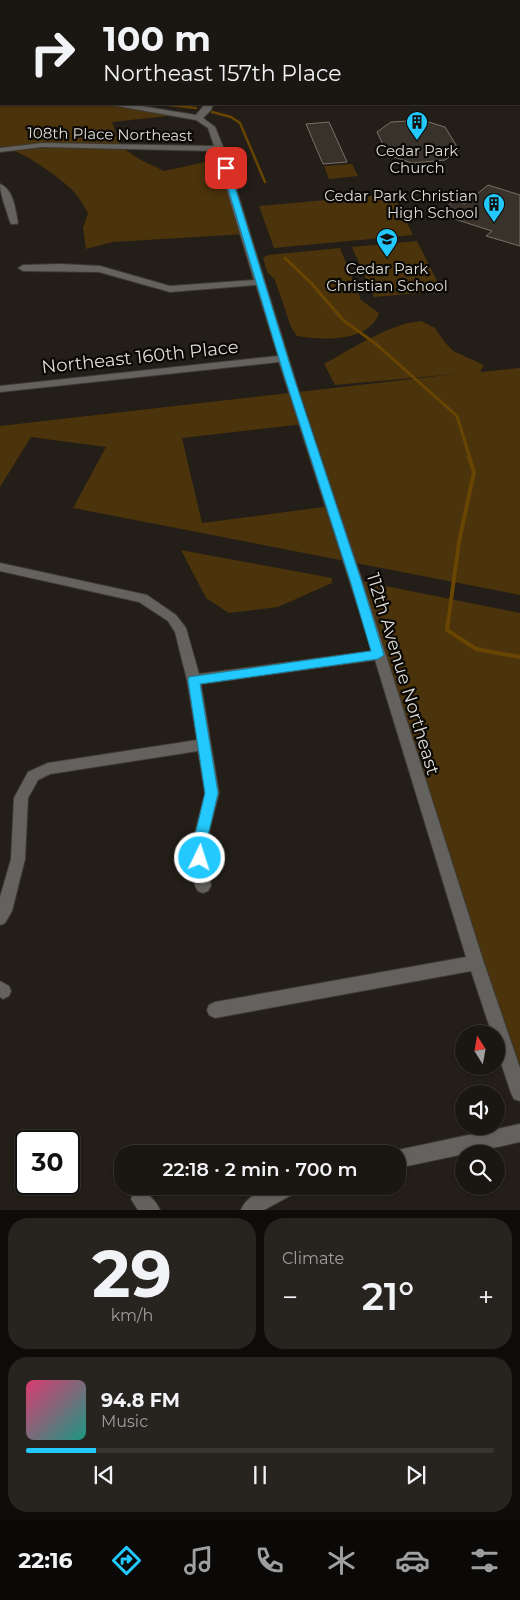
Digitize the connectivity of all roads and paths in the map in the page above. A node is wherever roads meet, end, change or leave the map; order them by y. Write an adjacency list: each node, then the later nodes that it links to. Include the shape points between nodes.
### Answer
1 (123, 105): 3 (street)
2 (209, 105): 3 (street)
3 (198, 118): 4 (street, 112th Avenue Northeast, via 211,127)
4 (220, 149): 5 (street, 108th Place Northeast, via 42,145); 9 (street, 112th Avenue Northeast)
5 (0, 150)
6 (0, 187): 7 (street, via 8,197)
7 (14, 222)
8 (23, 268): 9 (street, via 100,269 170,289)
9 (260, 282): 10 (street, 112th Avenue Northeast)
10 (284, 358): 11 (street, Northeast 160th Place); 13 (street, 112th Avenue Northeast)
11 (0, 389)
12 (0, 567): 14 (street, via 144,598 158,606 181,630)
13 (378, 655): 14 (street); 18 (street, 112th Avenue Northeast)
14 (194, 680): 15 (street)
15 (203, 746): 16 (street, via 212,793 199,844); 17 (street, via 48,769 33,776 21,798 18,859)
16 (203, 886)
17 (0, 918)
18 (476, 963): 19 (street); 20 (street, 112th Avenue Northeast)
19 (215, 1010)
20 (520, 1093)
21 (520, 1133): 22 (street)
22 (406, 1157)
23 (274, 1195): 24 (street)
24 (250, 1210)

